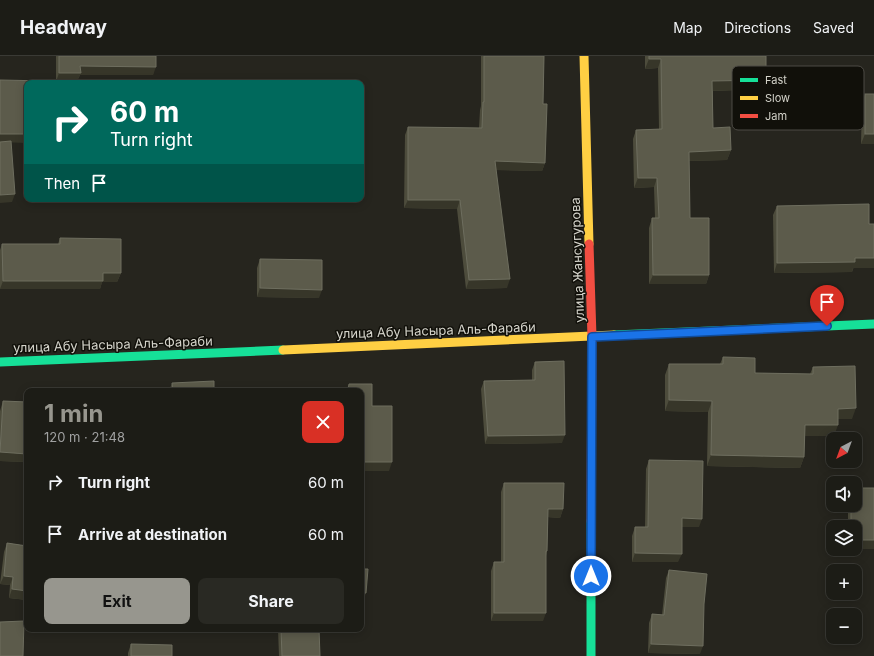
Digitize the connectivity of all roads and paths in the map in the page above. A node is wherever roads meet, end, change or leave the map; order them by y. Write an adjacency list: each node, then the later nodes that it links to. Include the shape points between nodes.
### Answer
1 (584, 56): 3 (street, улица Жансугурова)
2 (874, 324): 3 (street, улица Абу Насыра Аль-Фараби)
3 (592, 337): 4 (street, улица Абу Насыра Аль-Фараби); 5 (street, улица Жансугурова)
4 (0, 362)
5 (591, 656)

